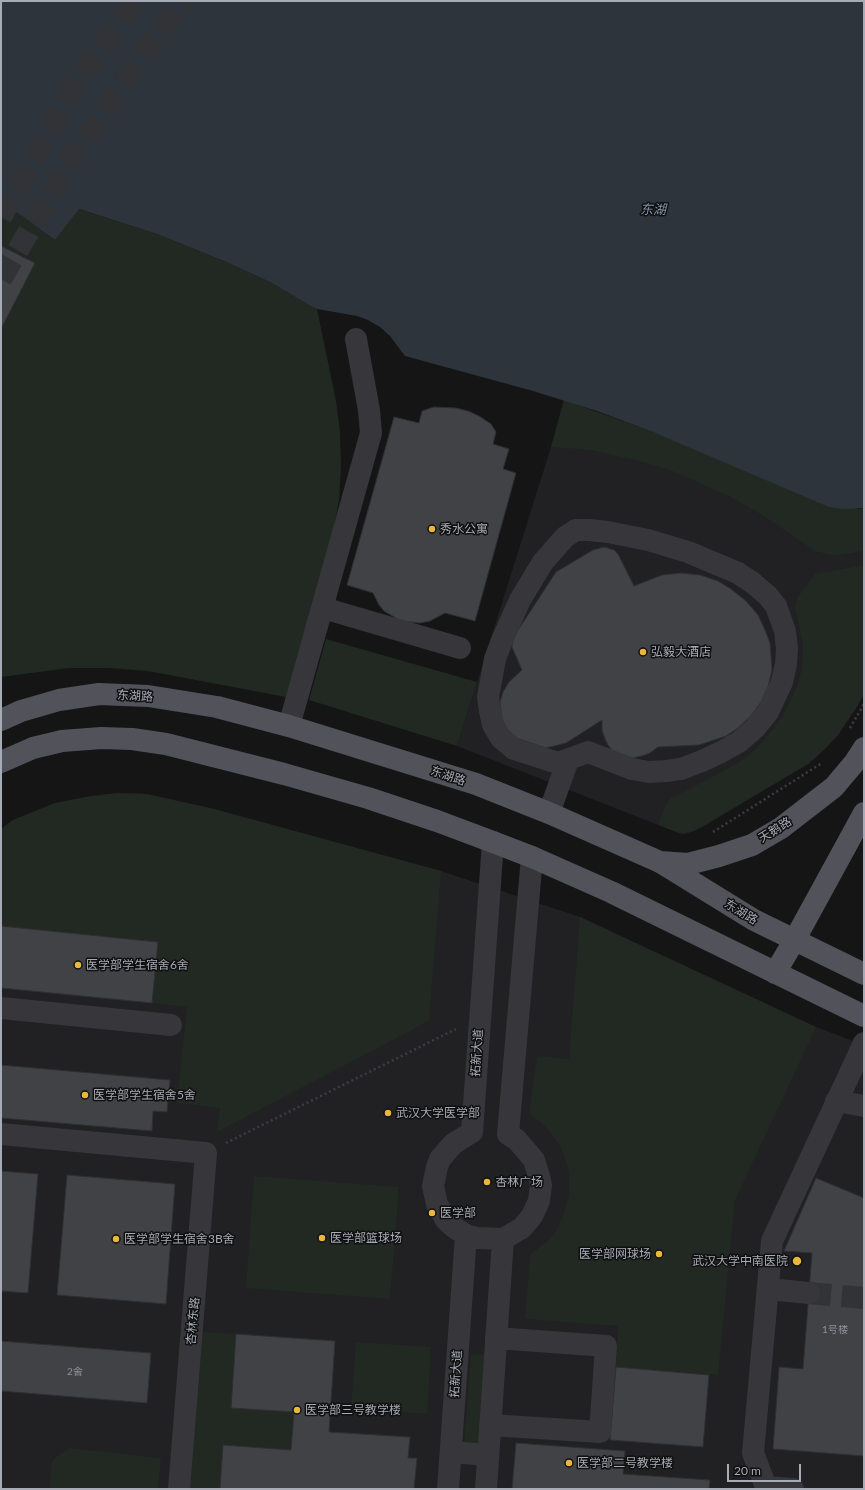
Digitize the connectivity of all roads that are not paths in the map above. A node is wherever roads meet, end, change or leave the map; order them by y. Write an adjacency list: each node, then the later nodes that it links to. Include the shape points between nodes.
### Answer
1 (356, 339): 2 (street, via 369,410 370,433)
2 (323, 608): 3 (street); 5 (street)
3 (460, 648)
4 (1, 720): 5 (main road, 东湖路, via 59,700 99,694 148,696 217,707)
5 (289, 726): 9 (main road, 东湖路, via 476,784)
6 (864, 748): 13 (main road, 天鹅路, via 834,787 781,828 752,845 688,864)
7 (568, 760): 7 (street, via 558,763 514,749 501,738 493,726 488,697 496,659 520,600 543,562 565,537 576,530 608,532 688,552 738,573 768,596 776,606 785,631 787,649 782,682 768,712 739,742 702,761 666,772 632,769 588,752); 9 (street)
8 (1, 762): 11 (main road, via 33,748 62,741 101,738 166,744 368,798)
9 (549, 813): 13 (main road, 东湖路)
10 (864, 813): 14 (main road)
11 (493, 842): 12 (main road); 24 (street, 拓新大道, via 472,1132 453,1144 440,1159 433,1186 441,1213 455,1228)
12 (532, 857): 15 (main road, via 611,892); 25 (street, via 508,1134 517,1140 534,1160 541,1189 532,1216 522,1228)
13 (660, 862): 14 (main road, 东湖路, via 754,920)
14 (794, 941): 15 (main road); 16 (main road, 东湖路)
15 (775, 973): 18 (main road)
16 (864, 974)
17 (1, 1008): 19 (street)
18 (864, 1016)
19 (171, 1024)
20 (864, 1043): 21 (street)
21 (836, 1101): 22 (street); 26 (street, via 772,1241)
22 (864, 1106)
23 (1, 1134): 32 (street, 杏林东路, via 206,1153)
24 (466, 1235): 25 (street, 拓新大道); 30 (street, 拓新大道)
25 (503, 1239): 28 (street)
26 (768, 1289): 27 (street); 34 (street, via 753,1453 766,1487)
27 (809, 1293)
28 (496, 1338): 29 (street); 29 (street, via 606,1346 601,1424 600,1432)
29 (490, 1425): 31 (street)
30 (450, 1460): 31 (street); 33 (street, 拓新大道)
31 (487, 1472)
32 (179, 1489)
33 (448, 1489)
34 (793, 1489)

